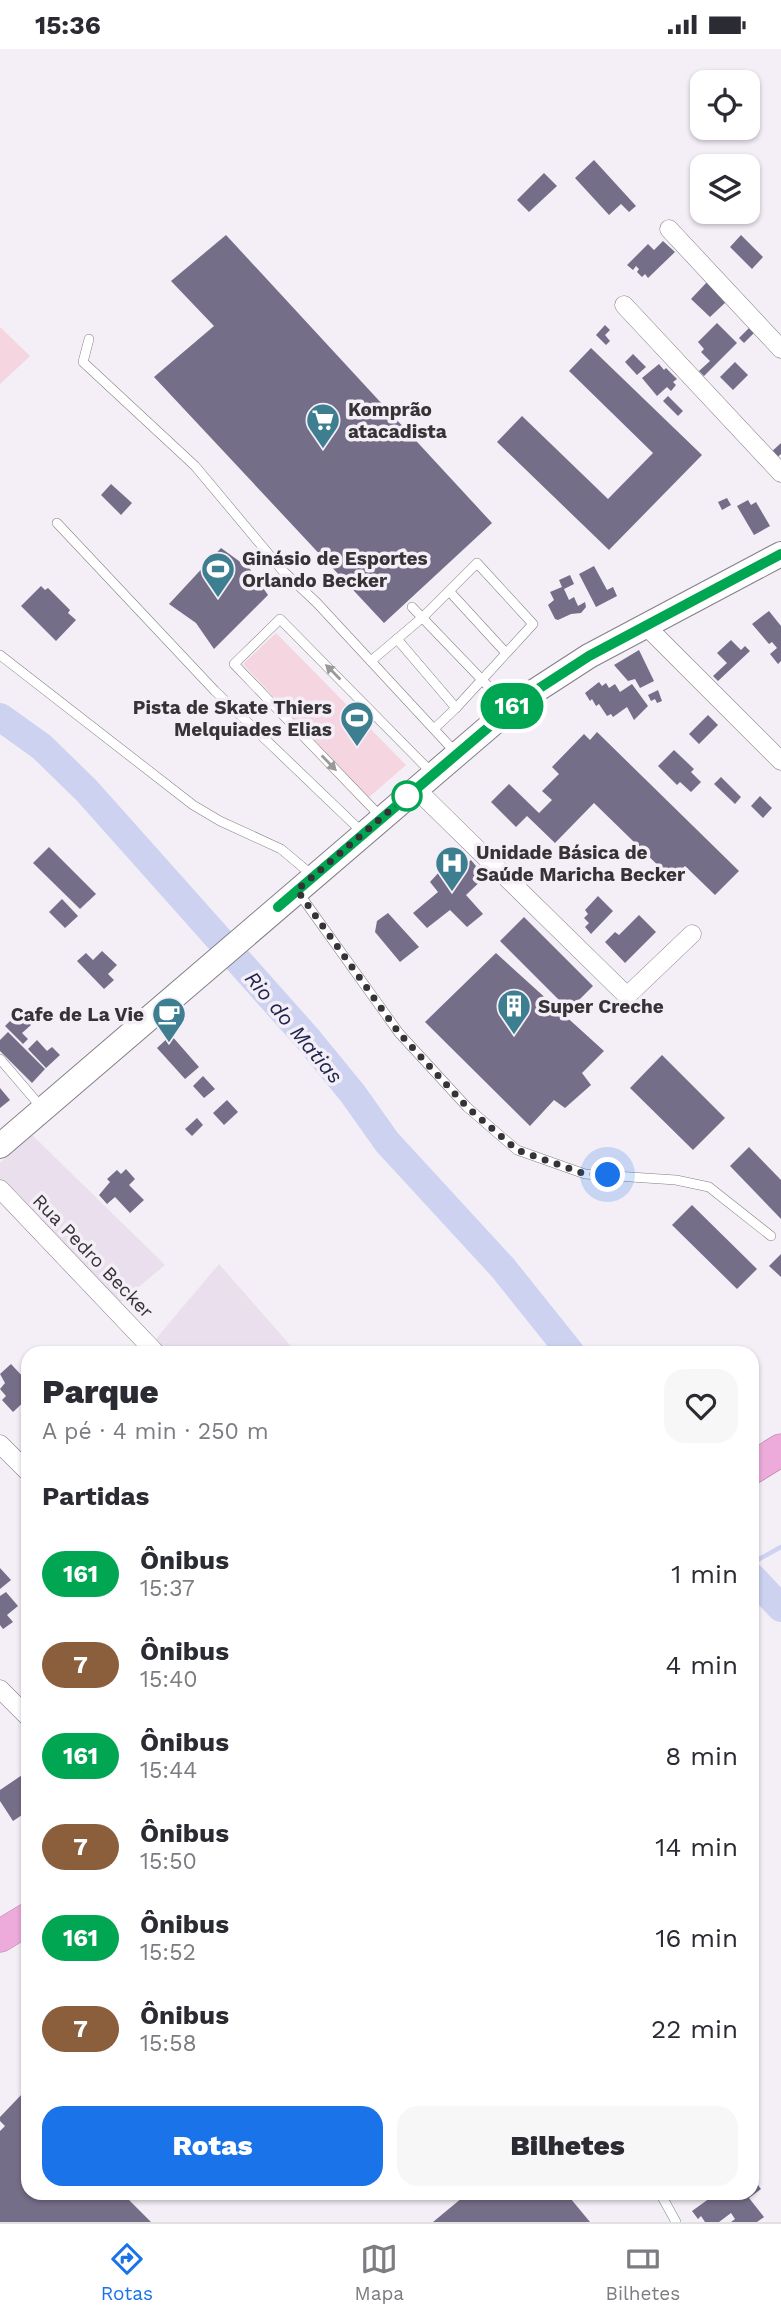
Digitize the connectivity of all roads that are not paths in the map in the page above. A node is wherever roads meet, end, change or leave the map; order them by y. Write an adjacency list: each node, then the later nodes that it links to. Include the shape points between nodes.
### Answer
1 (668, 229): 4 (street)
2 (624, 305): 5 (street)
3 (89, 339): 15 (lane, via 83,362 195,466 282,570)
4 (781, 349)
5 (781, 473)
6 (57, 523): 24 (lane, via 215,691)
7 (781, 554): 11 (main road)
8 (450, 592): 10 (lane); 13 (lane); 13 (lane, via 477,563 533,624)
9 (412, 607): 10 (lane)
10 (423, 617): 12 (lane); 16 (lane)
11 (646, 626): 18 (main road, via 554,677); 21 (street)
12 (397, 639): 15 (lane); 17 (lane)
13 (506, 653): 16 (lane)
14 (0, 655): 25 (lane, via 193,805 281,849)
15 (371, 661): 19 (lane)
16 (482, 679): 17 (lane); 18 (lane)
17 (456, 708): 19 (lane)
18 (510, 708): 20 (main road)
19 (435, 728): 20 (lane)
20 (456, 753): 22 (main road)
21 (781, 761)
22 (424, 781): 23 (main road); 23 (lane, one-way to 23, via 280,619 234,664); 26 (street, via 626,996)
23 (382, 817): 24 (main road)
24 (363, 834): 25 (main road)
25 (306, 883): 28 (main road); 31 (lane, via 399,1033 467,1107 517,1150 585,1174 676,1180 709,1187)
26 (692, 934)
27 (0, 1059): 28 (lane)
28 (43, 1109): 29 (main road)
29 (0, 1146)
30 (0, 1189): 32 (street, Rua Pedro Becker)
31 (771, 1236)
32 (149, 1346)
33 (0, 1444): 36 (street)
34 (781, 1450): 35 (highway)
35 (759, 1464)
36 (21, 1465)
37 (0, 1689): 38 (street)
38 (21, 1710)
39 (21, 1923): 40 (highway)
40 (0, 1936)
41 (664, 2200): 42 (lane)
42 (676, 2222)

